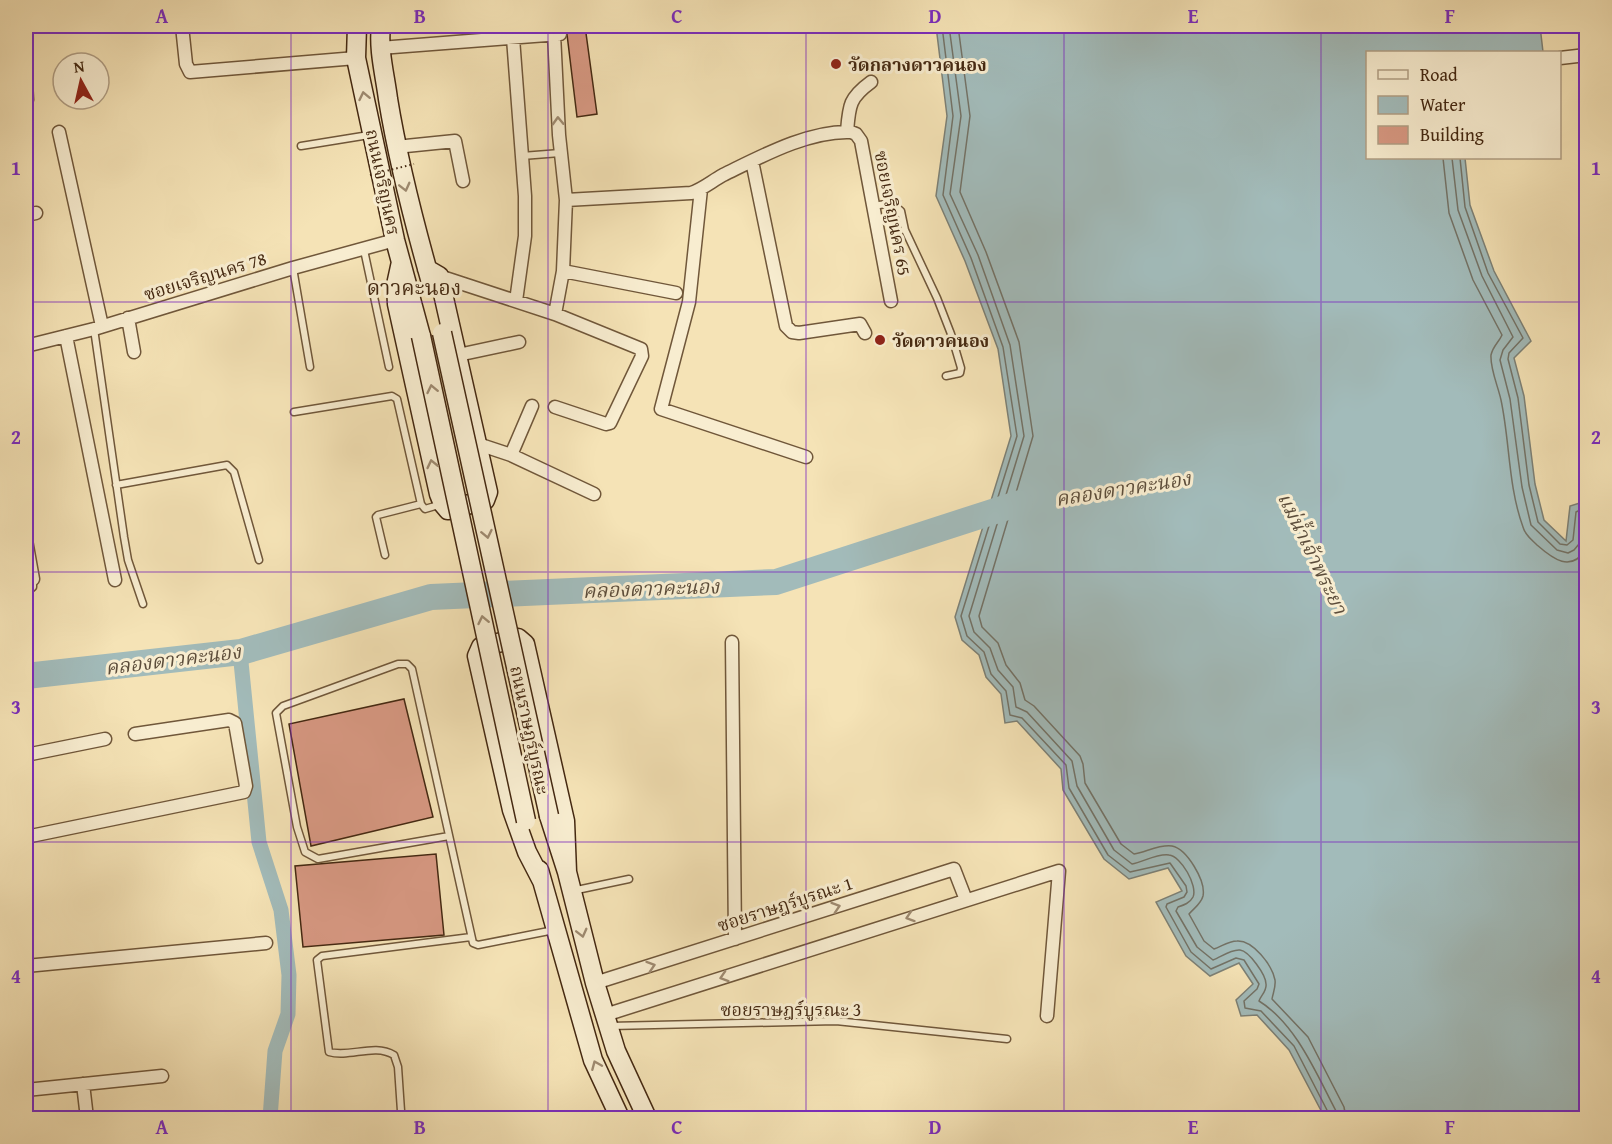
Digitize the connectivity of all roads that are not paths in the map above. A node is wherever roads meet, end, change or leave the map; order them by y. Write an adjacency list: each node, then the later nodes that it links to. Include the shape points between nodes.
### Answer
1 (26, 26): 11 (lane)
2 (182, 26): 8 (street, via 190,72)
3 (357, 26): 8 (main road, ถนนเจริญนคร)
4 (381, 26): 6 (main road, ถนนเจริญนคร)
5 (513, 38): 6 (street); 17 (street, one-way to 5, via 558,34); 18 (street)
6 (380, 48): 16 (main road, ถนนเจริญนคร)
7 (1587, 55): 9 (street)
8 (356, 58): 14 (main road, ถนนเจริญนคร, one-way to 8)
9 (1561, 58)
10 (872, 82): 13 (street, via 849,104)
11 (30, 100)
12 (59, 132): 35 (street)
13 (847, 132): 19 (street, via 815,137); 23 (street, ซอยเจริญนคร 65, via 856,134 861,141)
14 (372, 134): 15 (lane); 24 (main road, ถนนเจริญนคร)
15 (301, 146)
16 (396, 147): 20 (street, via 455,141); 29 (main road, ถนนเจริญนคร, one-way to 29)
17 (560, 153): 18 (lane); 22 (street)
18 (522, 156): 31 (street, via 525,236)
19 (752, 162): 21 (street); 37 (street, via 786,326 799,333 860,324)
20 (463, 181)
21 (701, 189): 22 (street, via 691,193); 52 (street, via 689,302 661,409)
22 (566, 200): 28 (street)
23 (872, 206): 32 (street, ซอยเจริญนคร 65); 46 (lane, via 892,203 901,211 905,230 948,325 961,368 960,373)
24 (395, 240): 25 (street, ซอยเจริญนคร 78); 26 (main road, ถนนเจริญนคร)
25 (364, 250): 27 (street, ซอยเจริญนคร 78); 45 (lane)
26 (401, 262): 39 (main road, ถนนเจริญนคร); 56 (main road, one-way to 26, via 397,304)
27 (293, 268): 34 (street, ซอยเจริญนคร 78); 44 (lane)
28 (563, 271): 30 (street); 33 (street)
29 (433, 273): 31 (street); 36 (main road, ถนนเจริญนคร); 43 (main road)
30 (676, 293)
31 (516, 301): 33 (street)
32 (891, 301)
33 (555, 314): 48 (street, via 641,349 642,356 610,423)
34 (128, 318): 35 (street, ซอยเจริญนคร 78); 42 (street)
35 (98, 328): 38 (street, ซอยเจริญนคร 78); 53 (lane)
36 (442, 333): 70 (main road, ถนนราษฎร์บูรณะ, one-way to 70, bridge, via 549,816)
37 (865, 333)
38 (66, 336): 41 (street, ซอยเจริญนคร 78); 61 (street)
39 (421, 336): 72 (main road, ถนนราษฎร์บูรณะ, one-way to 39, bridge)
40 (519, 342): 43 (street)
41 (26, 346)
42 (134, 352)
43 (458, 355): 50 (main road)
44 (310, 367)
45 (389, 367)
46 (946, 376)
47 (532, 406): 51 (street)
48 (555, 407)
49 (294, 412): 55 (lane, via 386,396 397,399)
50 (478, 444): 51 (street); 56 (main road, via 488,492 485,500 448,510)
51 (511, 455): 54 (street)
52 (806, 457)
53 (116, 485): 59 (lane, via 227,465 234,472); 63 (lane, via 128,560)
54 (594, 494)
55 (421, 504): 56 (lane, via 425,509); 58 (lane, via 376,517)
56 (443, 504)
57 (26, 540): 60 (street)
58 (385, 555)
59 (259, 560)
60 (33, 579): 62 (lane, via 33,587)
61 (114, 580)
62 (26, 592)
63 (143, 604)
64 (732, 642): 77 (street)
65 (135, 734): 69 (street, via 229,720 235,723 244,792)
66 (105, 739): 67 (street)
67 (26, 756)
68 (449, 836): 68 (lane, via 318,860 305,852 276,713 283,706 407,664 412,669); 76 (lane)
69 (26, 837)
70 (567, 872): 72 (main road, via 565,821 525,644 518,638 481,647 477,656 512,810); 73 (main road, ถนนราษฎร์บูรณะ)
71 (629, 879): 73 (lane)
72 (542, 881): 75 (main road, ถนนราษฎร์บูรณะ)
73 (572, 891): 80 (main road, ถนนราษฎร์บูรณะ, one-way to 80)
74 (966, 900): 77 (street, ซอยราษฎร์บูรณะ 1, one-way to 74, via 954,869); 81 (street, via 1059,871); 82 (street, one-way to 82)
75 (557, 930): 76 (lane, via 478,945); 89 (main road, ถนนราษฎร์บูรณะ, one-way to 75, via 593,1060)
76 (471, 937): 87 (lane, via 322,956 317,960 329,1052 377,1050 394,1055)
77 (735, 939): 80 (street, ซอยราษฎร์บูรณะ 1, one-way to 77)
78 (266, 943): 79 (street)
79 (26, 966)
80 (595, 983): 82 (main road, ถนนราษฎร์บูรณะ)
81 (1047, 1016)
82 (607, 1021): 83 (lane, ซอยราษฎร์บูรณะ 3, via 836,1021); 90 (main road, ถนนราษฎร์บูรณะ, via 615,1051)
83 (1007, 1039)
84 (162, 1076): 85 (street)
85 (84, 1084): 86 (street); 88 (street)
86 (26, 1090)
87 (401, 1111)
88 (87, 1119)
89 (620, 1119)
90 (647, 1119)

